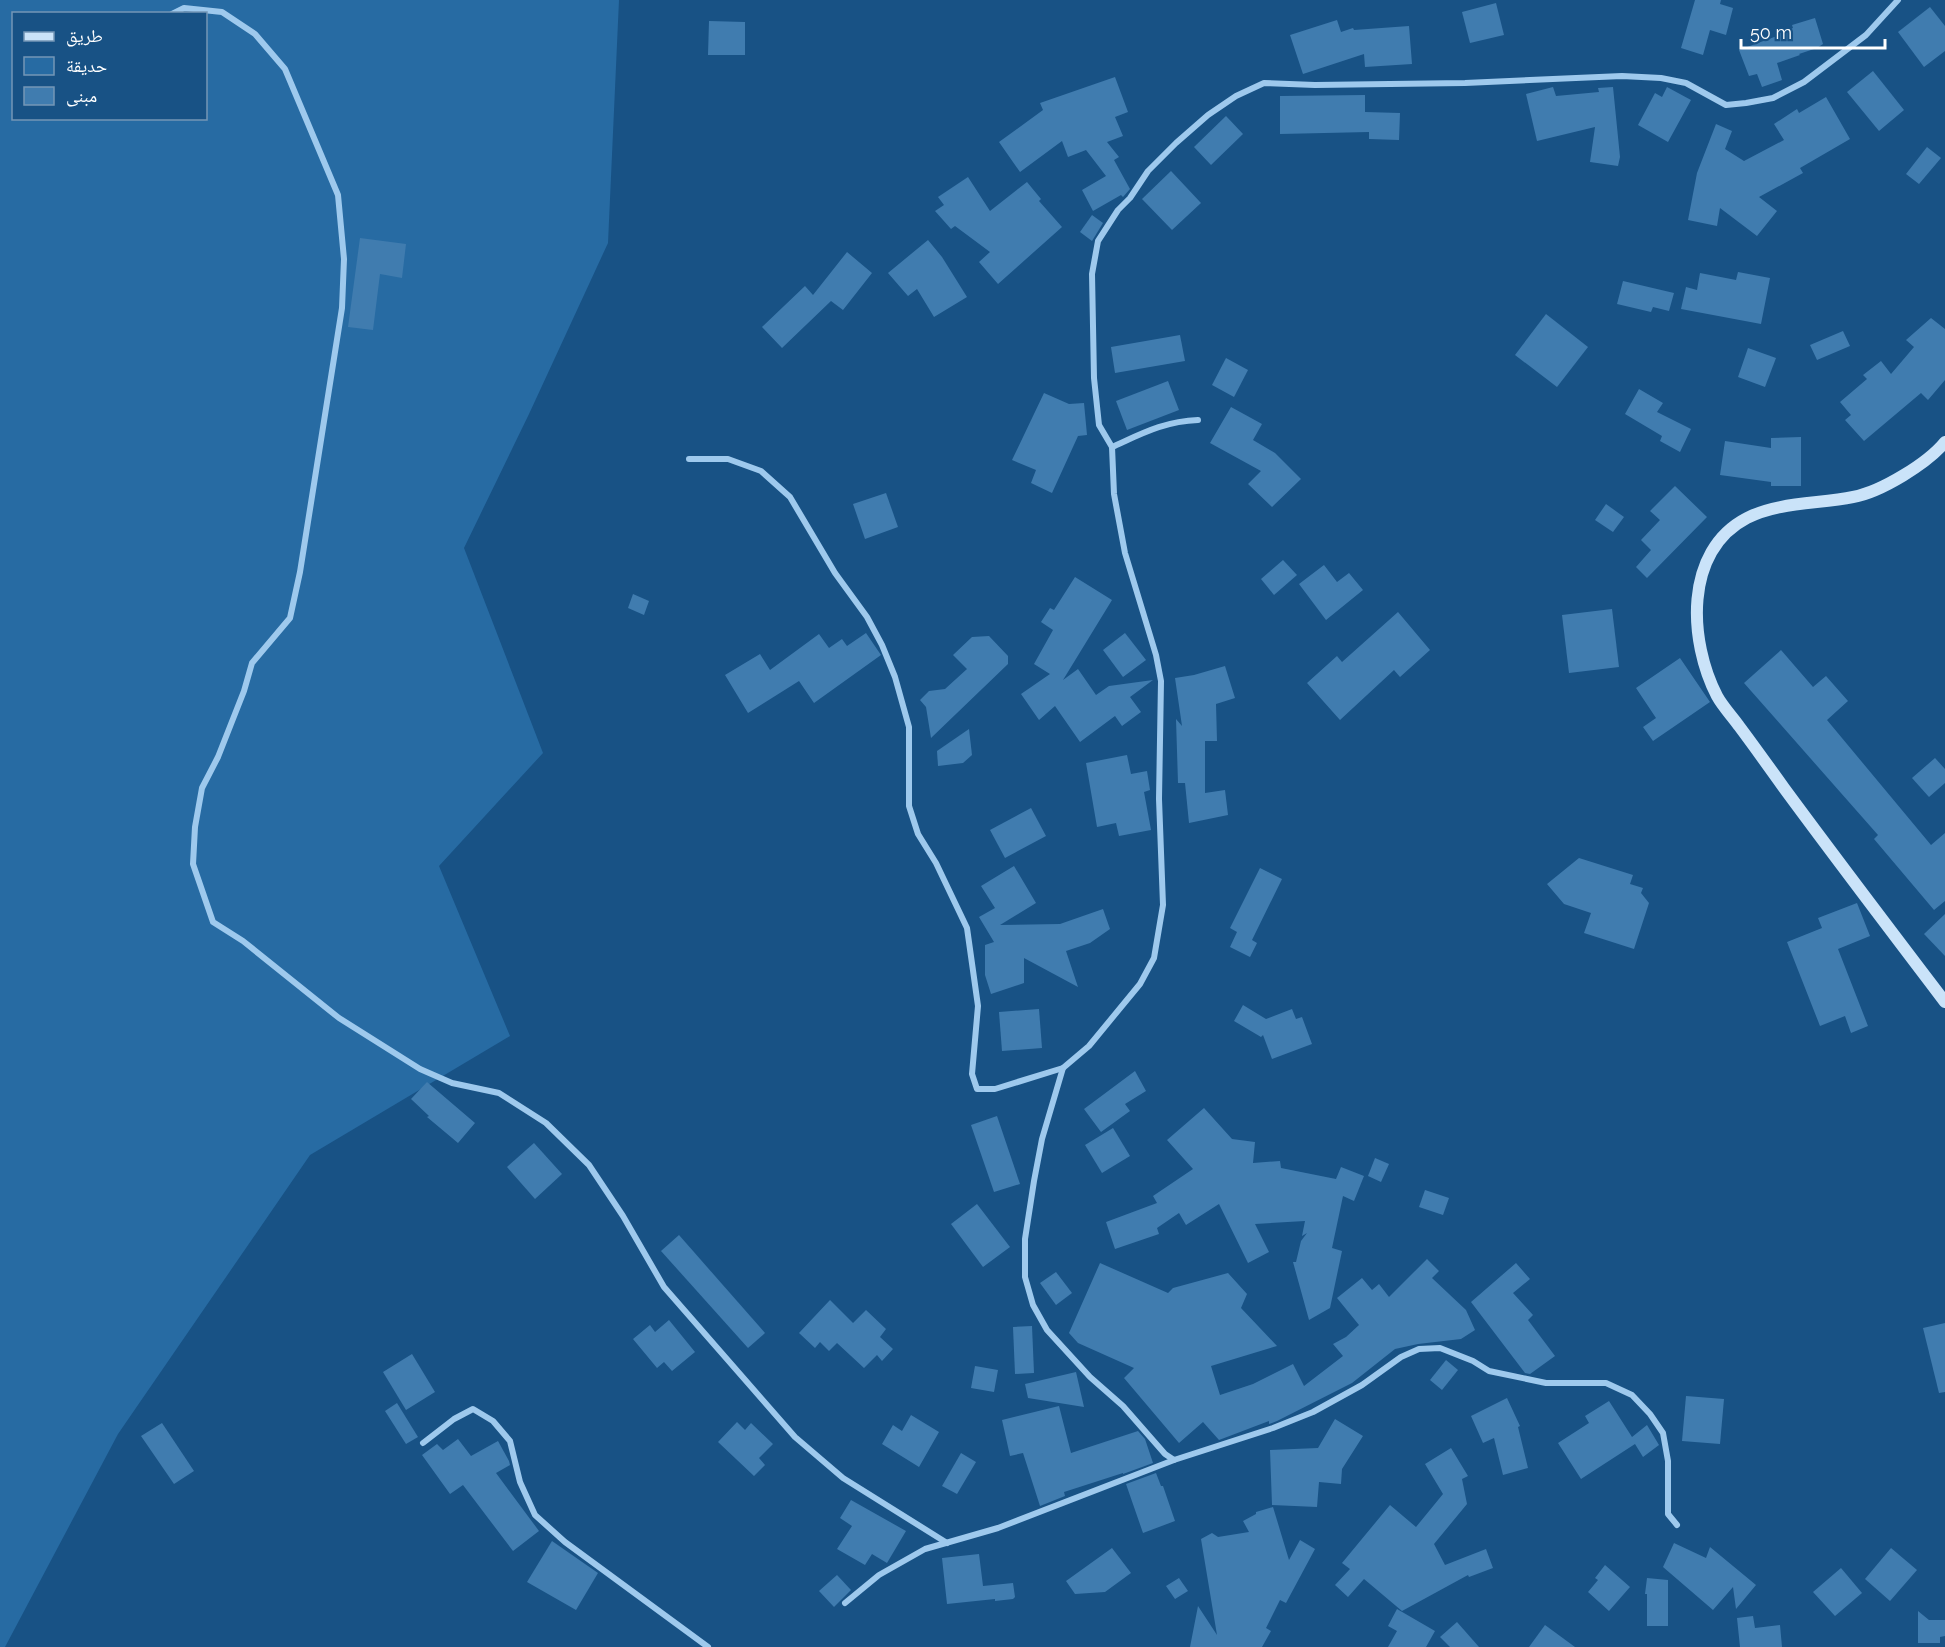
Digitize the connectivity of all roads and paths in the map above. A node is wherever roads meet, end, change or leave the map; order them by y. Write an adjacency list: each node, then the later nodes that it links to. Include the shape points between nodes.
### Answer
1 (1898, 0): 5 (street, via 1866,35 1804,82 1773,98 1746,103 1726,105 1686,83 1622,76 1465,83 1264,83 1236,96 1176,142 1148,171 1098,242 1092,274 1094,378 1099,425)
2 (176, 12): 12 (street, via 184,8 222,12 255,33 285,69 338,195 344,259 342,308 290,618 252,663 218,757 202,788 193,864 213,922 243,941 339,1018 420,1069 452,1083 499,1093 546,1123 589,1165 664,1287 795,1437 843,1478)
3 (1197, 420): 5 (street, via 1153,428)
4 (1945, 442): 7 (main road, via 1935,454 1897,479 1856,497 1781,507 1745,519 1717,543 1707,559 1696,606 1698,643 1717,696)
5 (1112, 447): 8 (street, via 1114,494 1125,553 1161,681 1159,799 1163,905 1154,958 1140,984 1089,1046)
6 (689, 459): 8 (street, via 728,459 761,471 790,497 882,645 909,727 909,806 918,834 967,928 978,1006 972,1074 977,1089 995,1089)
7 (1945, 1002)
8 (1063, 1068): 10 (street, via 1034,1181 1025,1239 1025,1277 1033,1305 1047,1330)
9 (423, 1443): 14 (street, via 473,1409 493,1420 510,1441 520,1482 535,1515 565,1542)
10 (1174, 1460): 11 (street, via 1313,1412 1362,1385 1401,1357 1419,1349 1440,1348 1489,1371 1546,1383 1606,1383 1632,1395 1663,1433 1670,1490 1668,1514); 12 (street, via 998,1528)
11 (1677, 1525)
12 (948, 1543): 13 (street, via 925,1549 879,1575)
13 (845, 1604)
14 (708, 1647)

